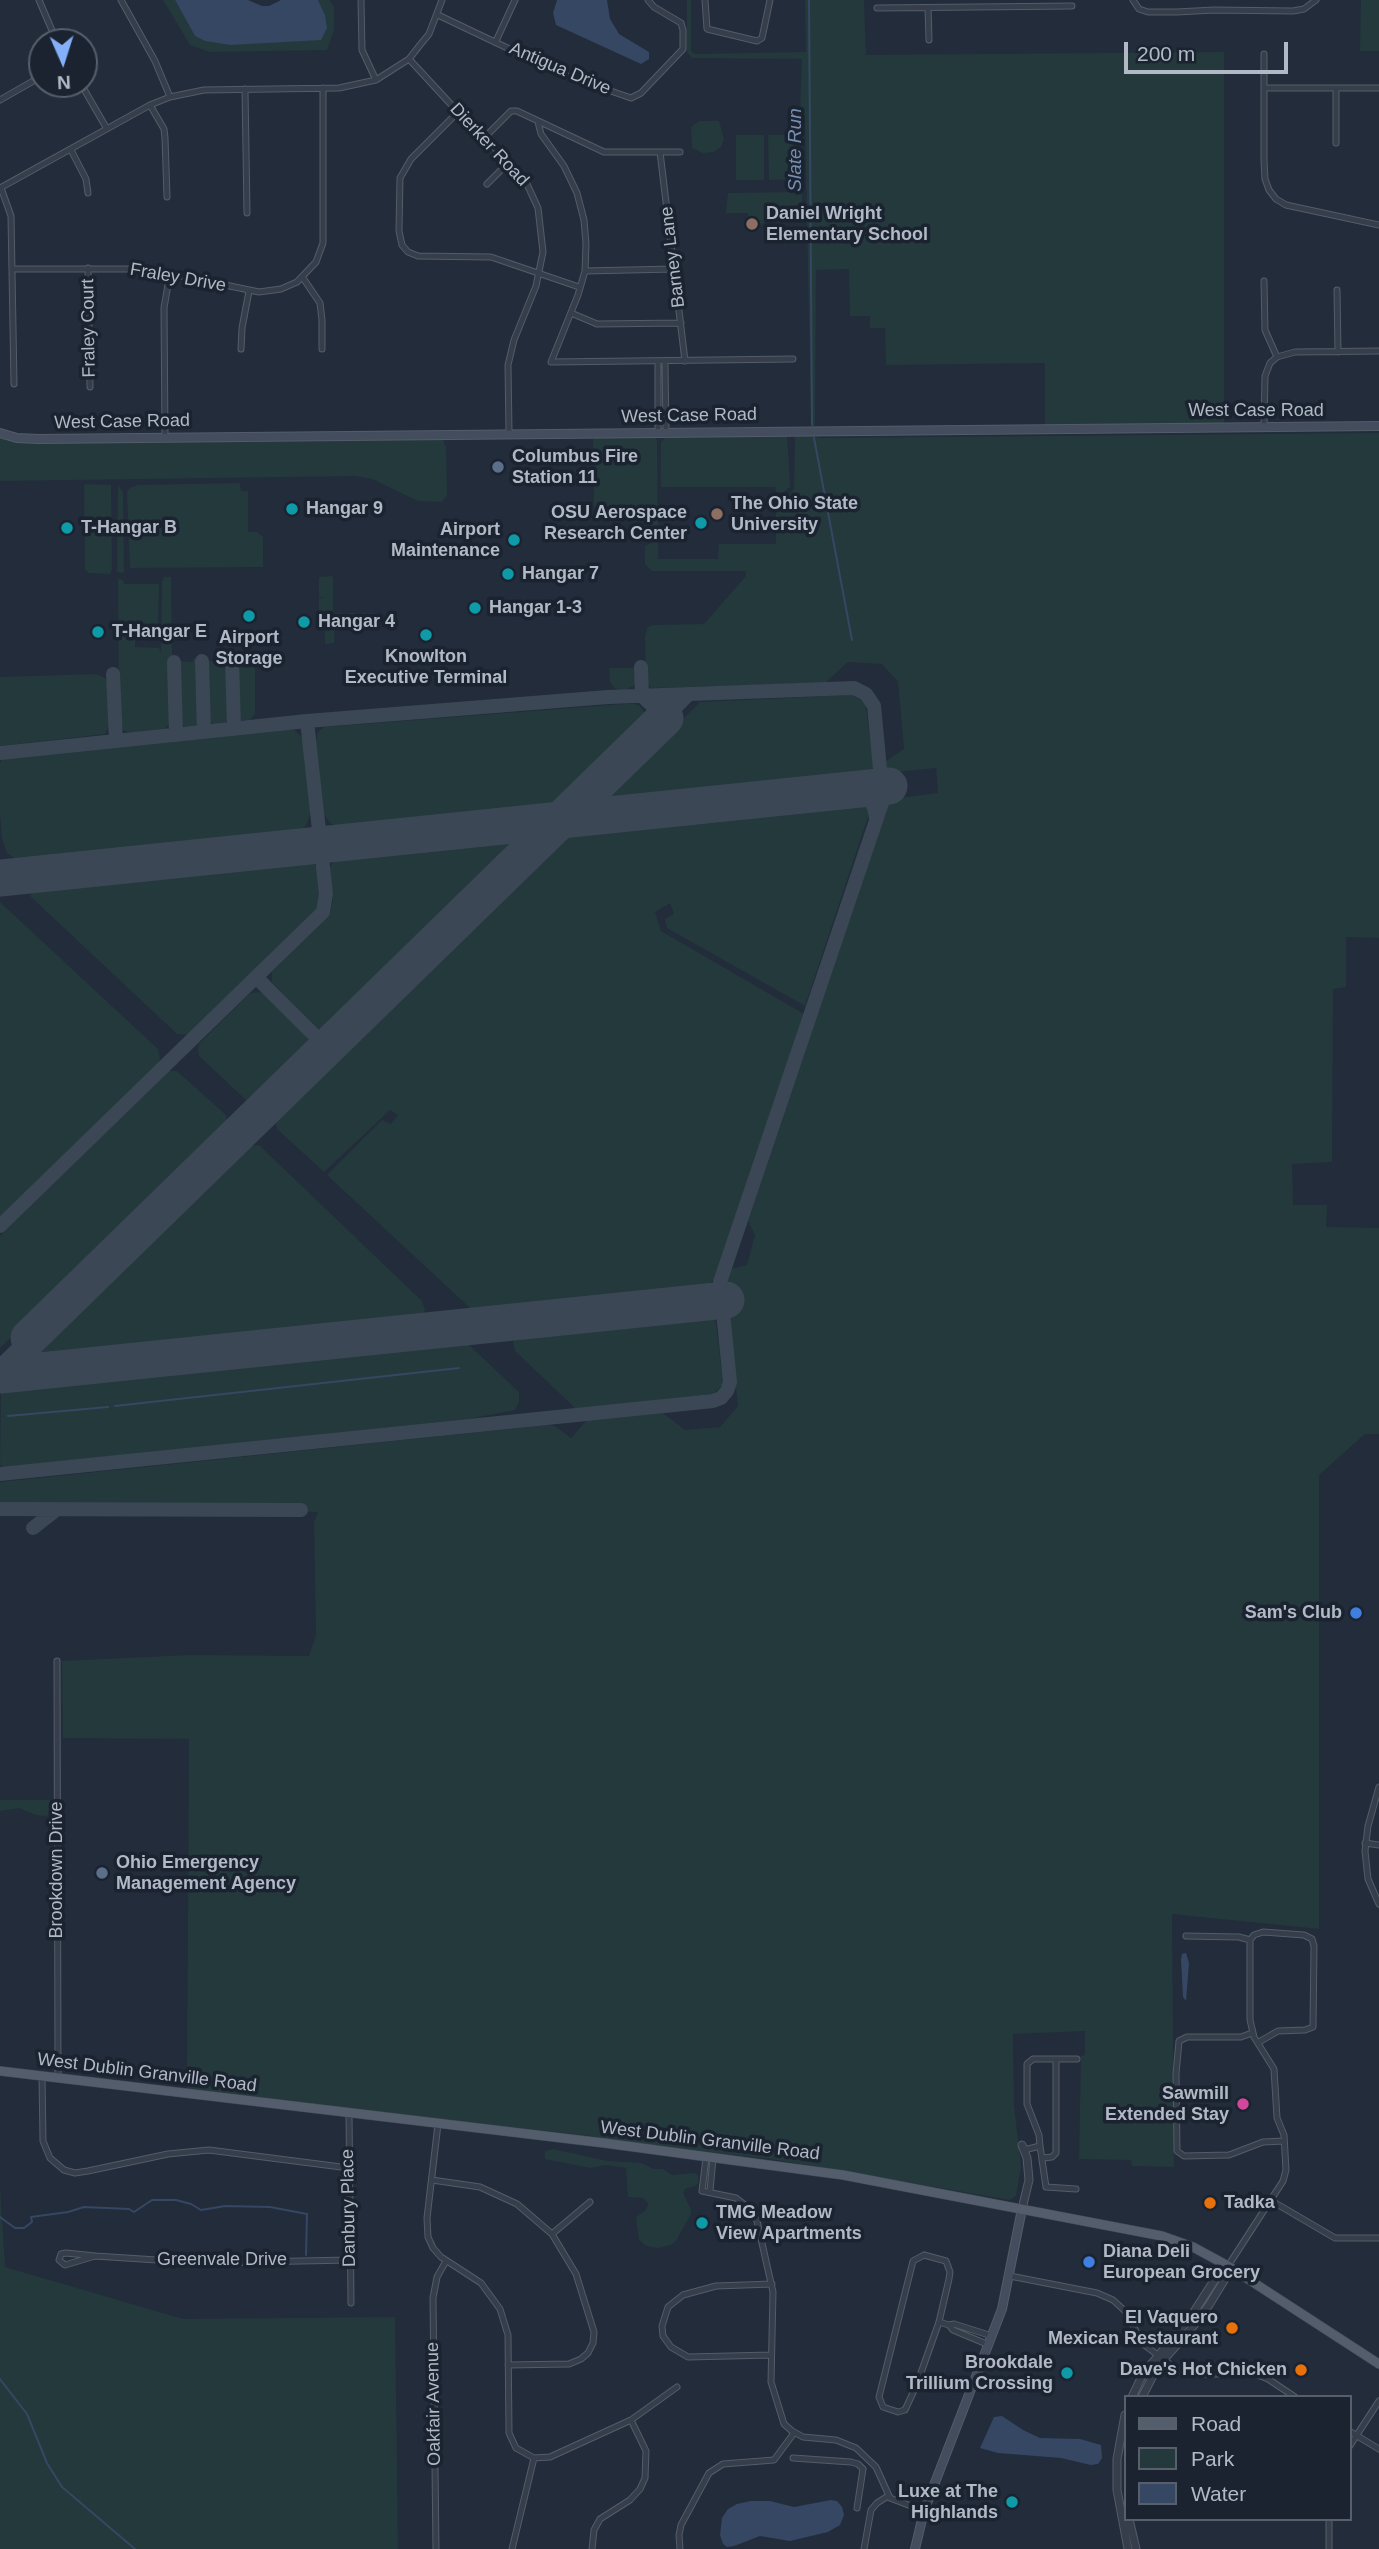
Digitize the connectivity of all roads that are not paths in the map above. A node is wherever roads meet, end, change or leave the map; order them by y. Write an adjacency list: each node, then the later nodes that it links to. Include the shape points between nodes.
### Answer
1 (39, 0): 18 (street)
2 (121, 0): 30 (street)
3 (361, 0): 23 (street, via 362,50)
4 (442, 0): 17 (street)
5 (516, 0): 20 (street)
6 (648, 0): 20 (street, Antigua Drive, via 681,23 684,44 681,53 637,97 583,83)
7 (705, 0): 8 (street, via 707,29 754,41 760,41)
8 (770, 0)
9 (908, 0): 15 (street)
10 (1133, 0): 11 (street, via 1148,12 1293,11)
11 (1315, 2)
12 (1043, 3): 13 (street); 16 (street)
13 (1072, 6)
14 (877, 8): 15 (street)
15 (908, 8): 16 (street)
16 (928, 8): 19 (street)
17 (438, 15): 20 (street, Antigua Drive); 22 (street)
18 (51, 28)
19 (929, 40)
20 (496, 41)
21 (1264, 54): 26 (street)
22 (409, 59): 23 (street); 34 (street, Dierker Road)
23 (376, 80): 25 (street)
24 (28, 84): 32 (street)
25 (323, 88): 29 (street); 55 (street, via 324,235 320,255)
26 (1264, 88): 27 (street); 48 (street, via 1265,179 1273,196 1286,205)
27 (1336, 88): 28 (street); 38 (street)
28 (1379, 88)
29 (245, 89): 30 (street, via 204,89); 47 (street)
30 (170, 97): 33 (street)
31 (89, 98): 36 (street)
32 (0, 100)
33 (150, 105): 36 (street); 46 (street, via 166,138)
34 (457, 112): 37 (street, Dierker Road); 54 (street, via 411,159 400,178 399,231 404,248 418,256 491,257)
35 (538, 122): 37 (street, via 511,111); 40 (street, via 604,152); 52 (street, via 577,193 584,220)
36 (107, 129): 39 (street)
37 (484, 138): 42 (street, Dierker Road)
38 (1336, 143)
39 (71, 149): 44 (street); 45 (street)
40 (660, 152): 41 (street); 51 (street, Barney Lane)
41 (680, 152)
42 (509, 162): 43 (street); 54 (street, Dierker Road, via 526,182 538,208 543,238)
43 (487, 184)
44 (1, 188): 50 (street, via 11,216)
45 (88, 193)
46 (167, 197)
47 (247, 213)
48 (1379, 225)
49 (88, 268): 50 (street, Fraley Drive); 53 (street, Fraley Drive); 71 (street, Fraley Court)
50 (12, 269): 70 (street)
51 (674, 269): 52 (street); 61 (street, Barney Lane)
52 (585, 271): 57 (street)
53 (170, 273): 59 (street, Fraley Drive); 77 (street, via 164,308)
54 (540, 275): 57 (street); 76 (street, Dierker Road, via 508,365)
55 (303, 278): 59 (street, Fraley Drive, via 281,289); 63 (street, via 320,303)
56 (1264, 281): 66 (street, via 1265,330)
57 (579, 287): 60 (street)
58 (1337, 290): 65 (street)
59 (249, 291): 62 (street)
60 (571, 313): 61 (street, via 597,324); 69 (street, via 551,362)
61 (681, 323): 68 (street, Barney Lane)
62 (242, 348)
63 (322, 349)
64 (1379, 351): 65 (street)
65 (1338, 352): 66 (street)
66 (1277, 357): 72 (street, via 1265,376)
67 (793, 359): 68 (street)
68 (685, 361): 69 (street)
69 (662, 362): 74 (street)
70 (14, 384)
71 (90, 387)
72 (1264, 426): 73 (main road, West Case Road); 74 (main road, West Case Road)
73 (1379, 426)
74 (662, 432): 76 (main road, West Case Road)
75 (0, 433): 77 (main road, West Case Road, via 23,439)
76 (509, 433): 77 (main road, West Case Road)
77 (165, 437)
78 (57, 1661): 91 (street, Brookdown Drive)
79 (1379, 1787): 80 (street)
80 (1365, 1843): 81 (street); 82 (street, via 1368,1879)
81 (1379, 1845)
82 (1379, 1905)
83 (1186, 1936): 84 (street)
84 (1250, 1940): 85 (street); 86 (street, via 1263,1932 1304,1935 1314,1942 1314,2024 1306,2030 1278,2031)
85 (1252, 2033): 86 (street); 94 (street, via 1183,2038 1177,2059 1177,2151 1184,2156 1229,2155 1263,2142)
86 (1259, 2042): 94 (street, via 1274,2068 1277,2118)
87 (1056, 2059): 88 (street); 95 (street, via 1033,2059 1027,2064 1027,2104); 98 (street, via 1056,2152)
88 (1077, 2059)
89 (0, 2071): 90 (main road, West Dublin Granville Road)
90 (42, 2076): 91 (main road, West Dublin Granville Road); 99 (street, via 43,2141 50,2158 64,2170 75,2173 202,2150)
91 (58, 2078): 92 (main road, West Dublin Granville Road)
92 (348, 2113): 93 (main road, West Dublin Granville Road); 99 (street, Danbury Place)
93 (438, 2124): 97 (main road, West Dublin Granville Road); 100 (street)
94 (1284, 2141): 103 (street, via 1285,2174)
95 (1040, 2146): 96 (street); 98 (street)
96 (1023, 2147): 105 (street, via 1028,2180)
97 (710, 2158): 102 (street); 102 (street, via 702,2191); 105 (main road, West Dublin Granville Road, via 843,2175)
98 (1043, 2158): 101 (street, via 1046,2187)
99 (349, 2168): 109 (street, Danbury Place)
100 (432, 2180): 106 (street, via 499,2194 529,2212); 110 (street, via 427,2234)
101 (1076, 2189)
102 (710, 2191): 113 (street, via 736,2198 754,2213)
103 (1270, 2200): 107 (street, via 1335,2238); 111 (street)
104 (590, 2202): 106 (street)
105 (1022, 2209): 111 (main road, West Dublin Granville Road, via 1162,2236); 112 (main road)
106 (552, 2234): 120 (street, via 573,2268 594,2339 588,2353 569,2364)
107 (1379, 2238)
108 (95, 2256): 108 (street, Greenvale Drive, via 66,2253 59,2260 65,2265); 109 (street, Greenvale Drive, via 203,2263)
109 (350, 2260): 114 (street, Danbury Place)
110 (446, 2261): 120 (street, via 478,2280 497,2302 507,2330); 142 (street, Oakfair Avenue, via 433,2298)
111 (1228, 2266): 118 (street, via 1225,2279 1198,2321); 119 (main road, West Dublin Granville Road)
112 (1010, 2276): 116 (main road); 118 (street, via 1107,2296 1122,2307 1139,2340)
113 (772, 2284): 117 (street); 117 (street, via 716,2286 674,2299 662,2326 663,2336 685,2357)
114 (351, 2303)
115 (939, 2322): 115 (street, via 950,2273 946,2261 924,2255 913,2261 879,2397 883,2407 902,2412 907,2406); 116 (street)
116 (990, 2341): 139 (main road)
117 (771, 2355): 129 (street, via 774,2396 783,2422)
118 (1160, 2358): 122 (street, via 1143,2374); 123 (street); 124 (street, via 1187,2373 1255,2374)
119 (1379, 2364)
120 (508, 2365): 133 (street, via 510,2436 520,2451)
121 (677, 2388): 126 (street)
122 (1133, 2395)
123 (1143, 2395)
124 (1292, 2395)
125 (1379, 2402): 130 (street)
126 (631, 2420): 133 (street, via 550,2457); 144 (street, via 646,2451 645,2478 630,2500 600,2519)
127 (1124, 2420): 148 (street, via 1117,2490)
128 (1351, 2432): 130 (street)
129 (794, 2433): 135 (street, via 844,2443); 145 (street, via 774,2459 721,2465 709,2473 681,2525)
130 (1357, 2435): 131 (street); 132 (street)
131 (1351, 2444)
132 (1379, 2449)
133 (534, 2458): 143 (street)
134 (793, 2458): 136 (street, via 851,2462)
135 (873, 2463): 136 (street); 137 (street)
136 (863, 2469): 138 (street)
137 (888, 2496): 139 (street); 146 (street, via 872,2508)
138 (857, 2508)
139 (924, 2511): 147 (main road)
140 (1129, 2521): 149 (street)
141 (1329, 2521): 150 (street)
142 (436, 2549)
143 (512, 2549)
144 (592, 2549)
145 (680, 2549)
146 (864, 2549)
147 (915, 2549)
148 (1128, 2549)
149 (1136, 2549)
150 (1329, 2549)

